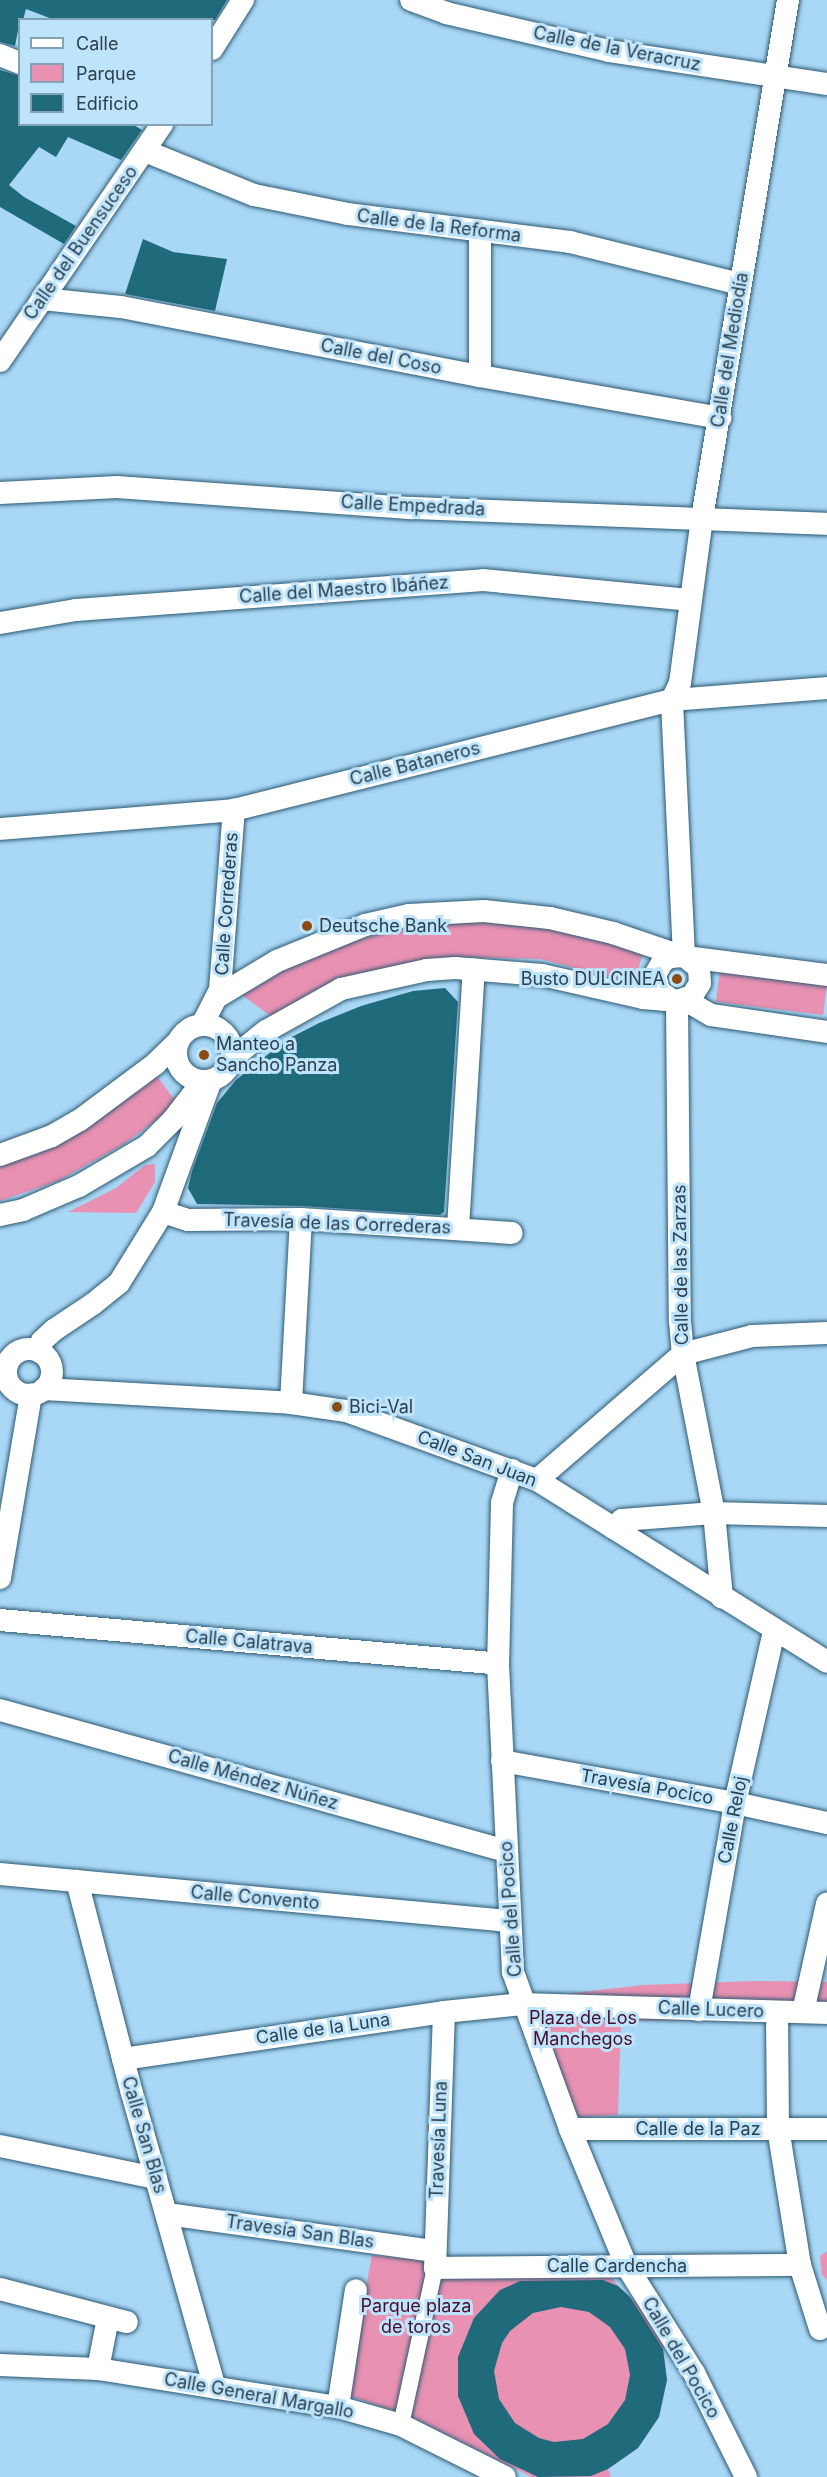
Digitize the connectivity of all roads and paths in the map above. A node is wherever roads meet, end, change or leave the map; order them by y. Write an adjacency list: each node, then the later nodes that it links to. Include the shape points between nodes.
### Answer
1 (243, 0): 4 (street)
2 (411, 0): 7 (street, Calle de la Veracruz, via 609,51)
3 (788, 0): 7 (street, Calle del Mediodía)
4 (213, 47)
5 (0, 55): 6 (street)
6 (18, 62)
7 (776, 77): 8 (street, Calle de la Veracruz); 12 (street, Calle del Mediodía)
8 (827, 84)
9 (157, 126): 10 (street, Calle del Buensuceso)
10 (145, 151): 11 (street, Calle de la Reforma, via 254,195 348,214); 13 (street, Calle del Buensuceso)
11 (480, 232): 12 (street, Calle de la Reforma, via 570,242); 15 (street)
12 (740, 284): 16 (street, Calle del Mediodía)
13 (42, 299): 14 (street, Calle del Buensuceso); 15 (street, Calle del Coso, via 122,307)
14 (0, 361)
15 (480, 376): 16 (street, Calle del Coso)
16 (720, 418): 18 (street, Calle del Mediodía)
17 (0, 493): 18 (street, Calle Empedrada, via 117,487 412,508)
18 (702, 518): 19 (street, Calle Empedrada); 20 (street, Calle del Mediodía)
19 (827, 524)
20 (689, 600): 21 (street, Calle del Maestro Ibáñez, via 483,580 76,610); 23 (street, Calle del Mediodía, via 680,683)
21 (0, 623)
22 (827, 688): 23 (street, Calle Bataneros)
23 (672, 700): 24 (street, Calle Bataneros); 26 (street)
24 (234, 810): 25 (street, Calle Bataneros); 29 (street, Calle Correderas)
25 (0, 829)
26 (683, 956): 28 (street); 29 (street, via 550,918 484,911 409,915 365,925 307,948); 30 (street, via 694,962 701,975 697,990); 30 (street, via 663,961 655,975 659,991)
27 (474, 969): 30 (street, via 542,975 643,998); 34 (street, via 427,969 341,989 266,1031); 42 (street)
28 (827, 975)
29 (217, 998): 31 (street)
30 (678, 1000): 32 (street, via 711,1015); 46 (street, Calle de las Zarzas)
31 (202, 1025): 33 (street, via 188,1030); 34 (street, via 211,1025 225,1034)
32 (827, 1032)
33 (178, 1042): 35 (street, via 180,1068 194,1079); 37 (street, via 81,1120 52,1136)
34 (231, 1059): 35 (street, via 224,1072)
35 (207, 1080): 36 (street); 38 (street)
36 (147, 1146): 38 (street); 40 (street, via 79,1186 23,1210)
37 (0, 1155)
38 (180, 1163): 39 (street)
39 (163, 1212): 41 (street, Travesía de las Correderas, via 188,1220); 45 (street, via 119,1283 54,1330 42,1341)
40 (0, 1215)
41 (301, 1220): 42 (street, Travesía de las Correderas); 49 (street)
42 (458, 1228): 43 (street, Travesía de las Correderas)
43 (512, 1233)
44 (827, 1333): 46 (street, via 752,1336)
45 (40, 1352): 47 (street, via 25,1349); 48 (street, via 52,1370 49,1384)
46 (683, 1354): 51 (street); 52 (street, Calle de las Zarzas)
47 (3, 1364): 48 (street, via 7,1379)
48 (23, 1392): 49 (street, Calle San Juan); 55 (street)
49 (291, 1403): 50 (street, Calle San Juan, via 346,1411)
50 (512, 1470): 51 (street, Calle San Juan); 60 (street, Calle del Pocico, via 502,1503)
51 (537, 1480): 54 (street, Calle San Juan)
52 (714, 1513): 53 (street); 54 (street, via 622,1520); 56 (street, Calle de las Zarzas)
53 (827, 1516)
54 (613, 1528): 56 (street, Calle San Juan)
55 (0, 1578)
56 (722, 1598): 58 (street, Calle San Juan)
57 (0, 1620): 60 (street, Calle Calatrava)
58 (774, 1632): 59 (street, Calle San Juan); 63 (street, Calle Reloj)
59 (827, 1662)
60 (498, 1664): 62 (street, Calle del Pocico)
61 (0, 1710): 65 (street, Calle Méndez Núñez)
62 (502, 1761): 63 (street, Travesía Pocico); 65 (street, Calle del Pocico)
63 (735, 1803): 64 (street, Travesía Pocico); 71 (street, Calle Reloj)
64 (827, 1823)
65 (506, 1851): 69 (street, Calle del Pocico)
66 (0, 1874): 67 (street, Calle Convento)
67 (77, 1881): 69 (street, Calle Convento); 76 (street, Calle San Blas)
68 (827, 1904): 73 (street)
69 (509, 1921): 70 (street, Calle del Pocico, via 513,1972)
70 (523, 2004): 71 (street, Calle Lucero); 72 (street, Calle de la Luna); 78 (street, Calle del Pocico)
71 (699, 2010): 74 (street, Calle Lucero)
72 (444, 2012): 76 (street, Calle de la Luna); 83 (street, Travesía Luna)
73 (803, 2012): 74 (street, Calle Lucero); 75 (street, Calle Lucero)
74 (777, 2013): 77 (street)
75 (827, 2013)
76 (123, 2059): 81 (street, Calle San Blas)
77 (778, 2128): 78 (street, Calle de la Paz); 79 (street, Calle de la Paz); 85 (street)
78 (570, 2129): 84 (street, Calle del Pocico)
79 (827, 2129)
80 (0, 2146): 81 (street)
81 (156, 2178): 82 (street, Calle San Blas)
82 (167, 2214): 83 (street, Travesía San Blas); 91 (street, Calle San Blas)
83 (434, 2259): 84 (street, Calle Cardencha); 93 (street)
84 (626, 2265): 85 (street, Calle Cardencha); 95 (street, Calle del Pocico, via 694,2373)
85 (800, 2265): 88 (street)
86 (0, 2289): 90 (street, via 118,2320)
87 (356, 2290): 92 (street)
88 (819, 2329)
89 (0, 2366): 90 (street, Calle General Margallo)
90 (98, 2369): 91 (street, Calle General Margallo)
91 (215, 2388): 92 (street, Calle General Margallo)
92 (338, 2407): 93 (street, Calle General Margallo)
93 (401, 2425): 94 (street, Calle General Margallo)
94 (505, 2477)
95 (746, 2477)

